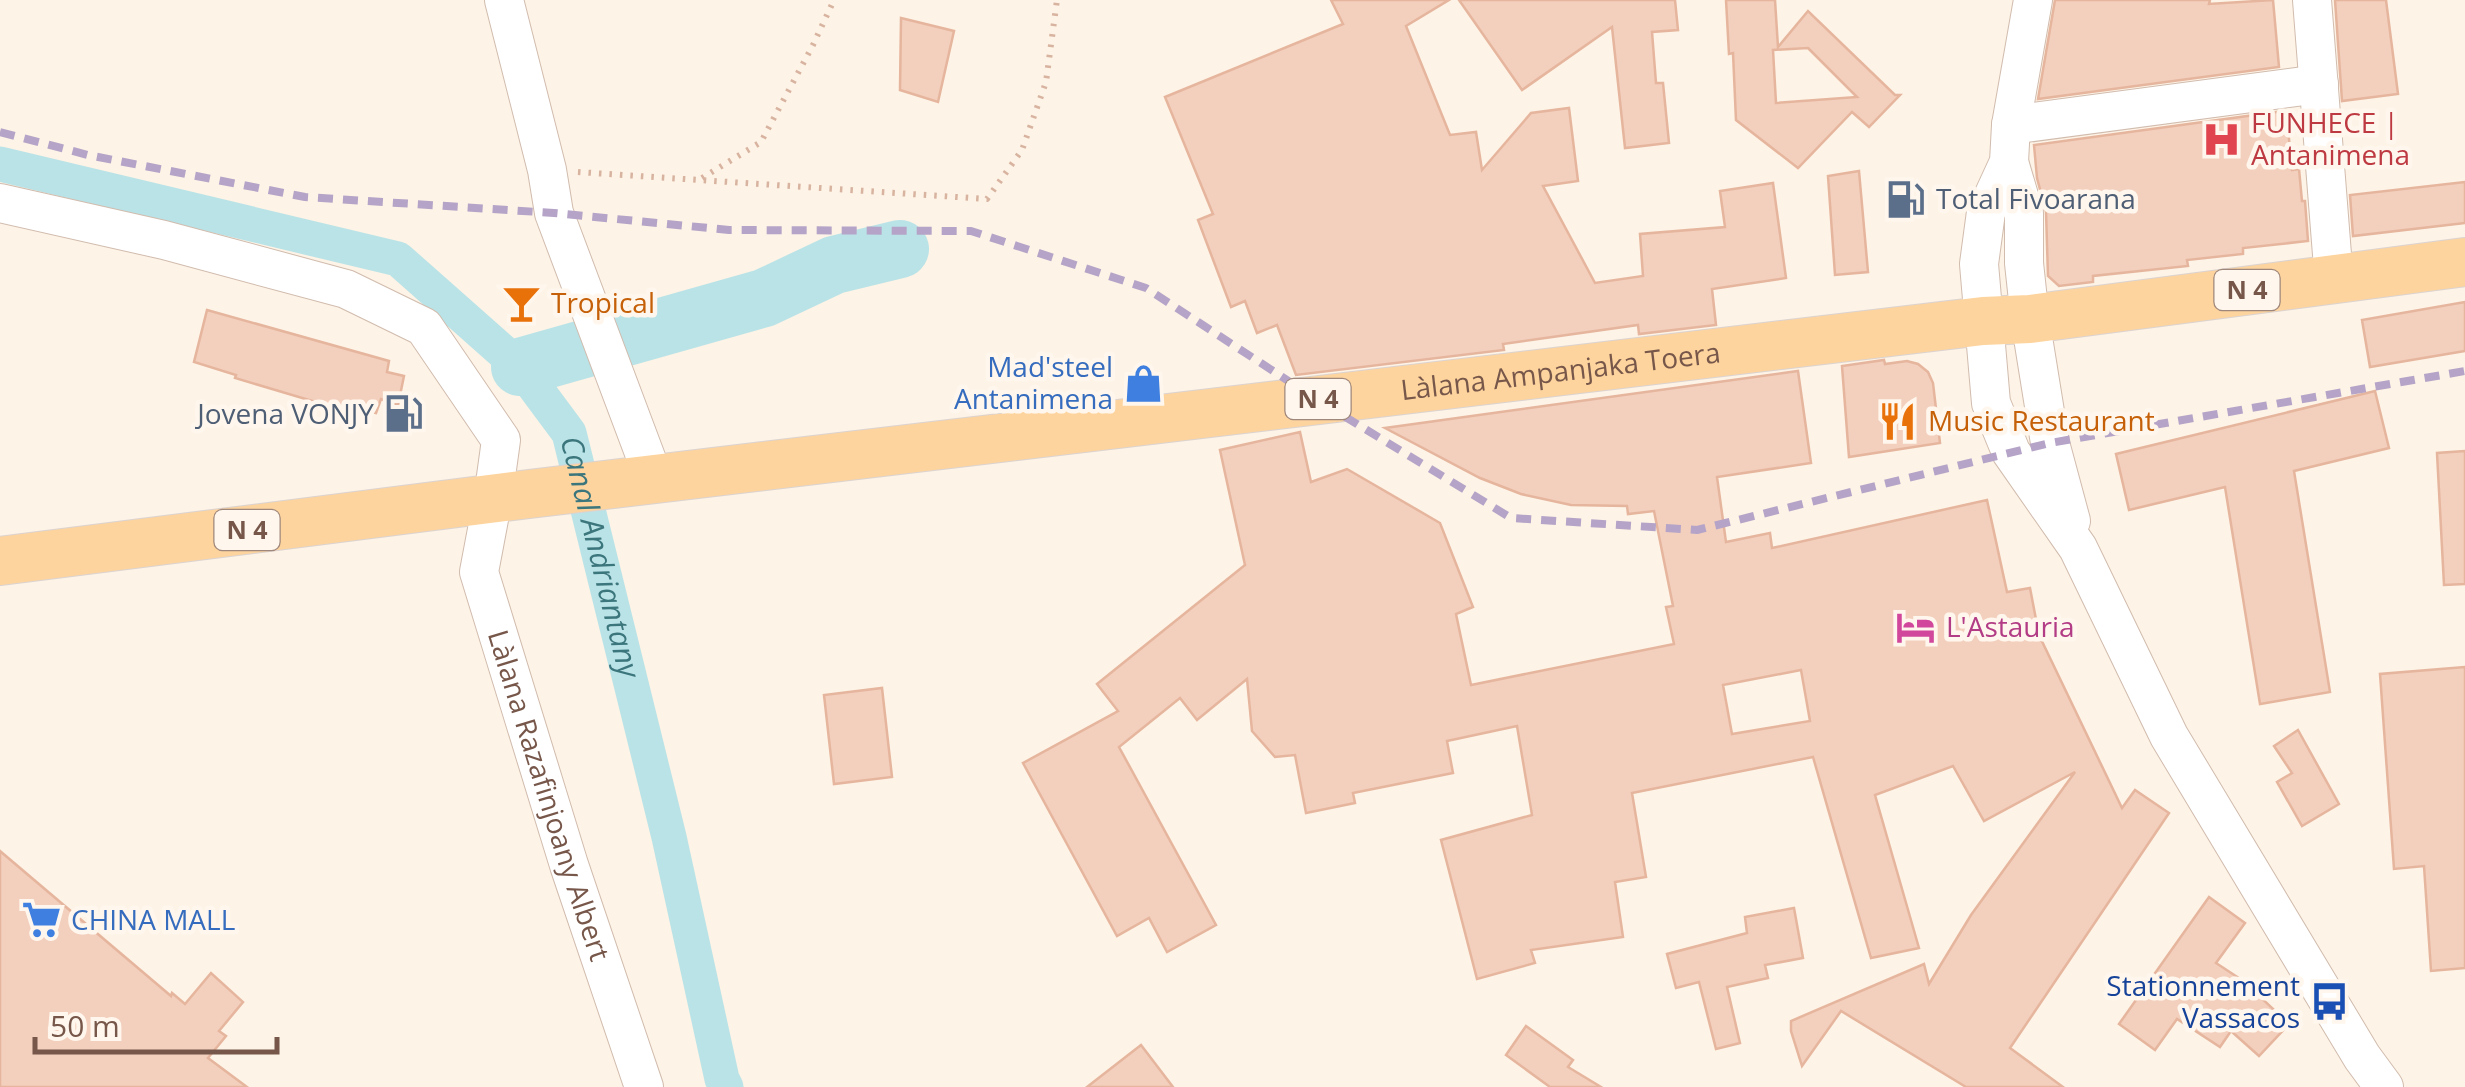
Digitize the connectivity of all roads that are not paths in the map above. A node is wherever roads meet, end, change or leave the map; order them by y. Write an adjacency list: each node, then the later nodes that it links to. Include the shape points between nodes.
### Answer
1 (504, 0): 11 (street, via 554,213 614,374)
2 (2033, 0): 5 (street)
3 (2312, 0): 4 (street)
4 (2320, 84): 5 (street); 8 (street)
5 (2010, 144): 9 (street, via 2024,213); 10 (street, via 1986,212 1979,264)
6 (0, 203): 12 (street, Làlana Razafinjoany Albert, via 346,289 424,327 501,440)
7 (2465, 262): 8 (main road, Làlana Ampanjaka Toera / N 4)
8 (2334, 280): 9 (main road, Làlana Ampanjaka Toera / N 4)
9 (2030, 319): 10 (main road, Làlana Ampanjaka Toera / N 4); 13 (street, via 2050,443)
10 (1982, 322): 11 (main road, Làlana Ampanjaka Toera / N 4); 13 (street, via 1991,402 2011,452)
11 (635, 481): 12 (main road, N 4)
12 (511, 496): 14 (main road, N 4); 15 (street, Làlana Razafinjoany Albert, via 479,572)
13 (2078, 548): 16 (street, via 2169,736)
14 (0, 561)
15 (644, 1087)
16 (2384, 1087)

